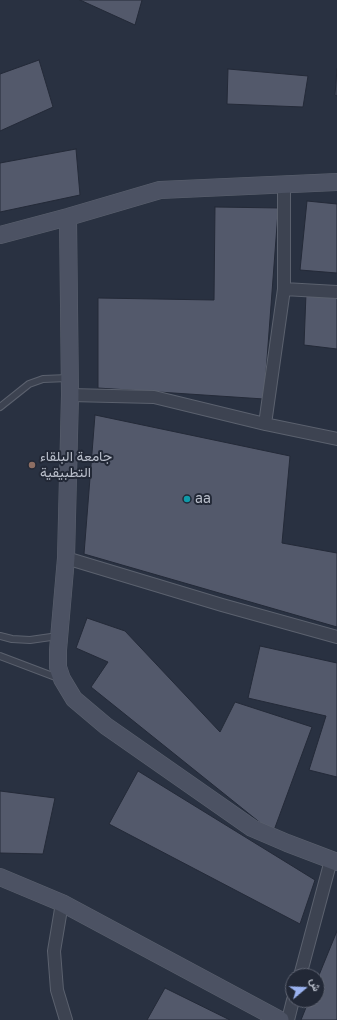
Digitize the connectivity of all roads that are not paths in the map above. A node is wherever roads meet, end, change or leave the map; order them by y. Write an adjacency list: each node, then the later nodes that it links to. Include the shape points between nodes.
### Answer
1 (337, 182): 2 (street)
2 (284, 185): 3 (street, via 160,190); 5 (street)
3 (68, 217): 4 (street); 7 (street)
4 (0, 235)
5 (284, 288): 6 (street); 10 (street)
6 (337, 292)
7 (70, 378): 8 (street); 9 (lane, via 44,379 29,384)
8 (70, 395): 10 (street, via 154,397); 12 (street)
9 (0, 406)
10 (265, 424): 11 (street)
11 (337, 439)
12 (66, 558): 14 (street); 15 (street)
13 (0, 636): 14 (lane, via 30,640)
14 (59, 636): 17 (street, via 58,667)
15 (337, 637)
16 (0, 656): 17 (lane)
17 (62, 679): 18 (street, via 74,699 106,726 252,828)
18 (334, 861): 21 (street)
19 (0, 877): 20 (street)
20 (62, 903): 23 (street, via 54,951 58,990); 24 (street)
21 (302, 968)
22 (291, 1008): 25 (street)
23 (66, 1020)
24 (280, 1020)
25 (288, 1020)

